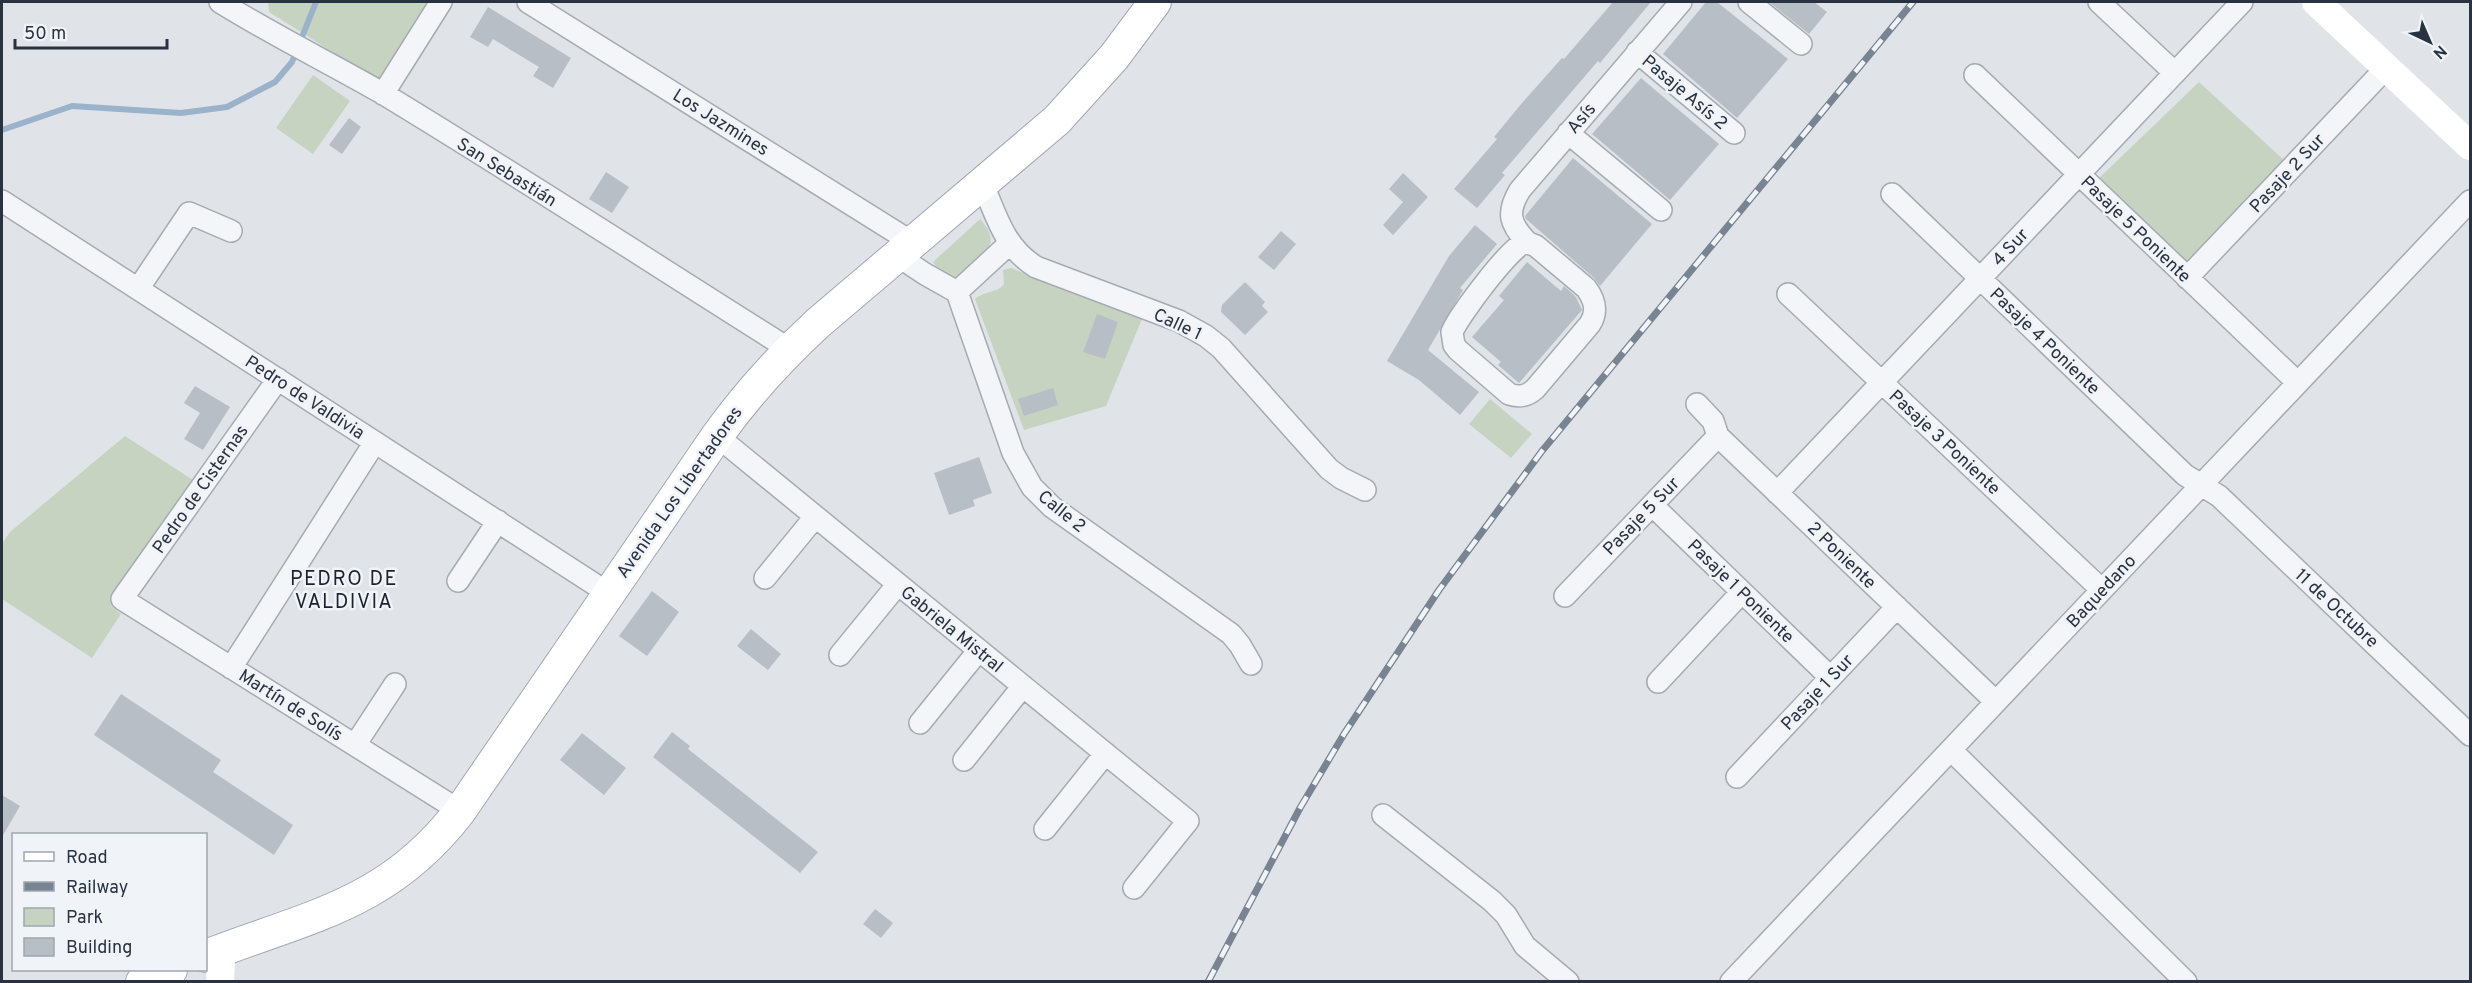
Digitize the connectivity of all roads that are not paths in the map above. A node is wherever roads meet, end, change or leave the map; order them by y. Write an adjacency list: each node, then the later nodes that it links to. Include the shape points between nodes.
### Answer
1 (220, 2): 10 (street, San Sebastián)
2 (441, 2): 16 (street)
3 (528, 2): 29 (street, Los Jazmines)
4 (1155, 2): 21 (main road, Avenida Los Libertadores, via 1087,90)
5 (1681, 2): 12 (street, Asís)
6 (1749, 2): 11 (street)
7 (2099, 2): 14 (street)
8 (2242, 2): 14 (street, 4 Sur)
9 (2316, 2): 13 (street)
10 (243, 8): 16 (street, San Sebastián)
11 (1801, 44)
12 (1637, 52): 17 (street, Asís); 18 (street, Pasaje Asís 2)
13 (2386, 67): 19 (street); 30 (street, Pasaje 2 Sur)
14 (2175, 73): 20 (street, 4 Sur)
15 (1975, 75): 20 (street, Pasaje 5 Poniente)
16 (383, 94): 35 (street, San Sebastián)
17 (1568, 133): 25 (street); 27 (street, Asís, via 1515,198 1514,228)
18 (1734, 133)
19 (2470, 146)
20 (2079, 174): 30 (street, Pasaje 5 Poniente); 31 (street, 4 Sur)
21 (983, 184): 28 (street, Calle 1); 29 (main road, Avenida Los Libertadores)
22 (1892, 194): 31 (street, Pasaje 4 Poniente)
23 (2, 201): 32 (street, Pedro de Valdivia)
24 (2470, 201): 38 (street, Baquedano)
25 (1661, 210)
26 (231, 231): 32 (street, via 189,213)
27 (1527, 242): 27 (street, via 1586,288 1595,311 1590,324 1535,389 1526,396 1516,396 1458,350 1452,332 1507,255)
28 (1009, 244): 33 (street); 44 (street, Calle 1, via 1036,267 1179,321 1206,336 1329,470)
29 (906, 249): 33 (street, via 924,274); 35 (main road, Avenida Los Libertadores)
30 (2187, 278): 38 (street, Pasaje 5 Poniente)
31 (1980, 279): 37 (street, 4 Sur); 43 (street, Pasaje 4 Poniente, via 2185,475)
32 (138, 289): 36 (street, Pedro de Valdivia)
33 (957, 291): 60 (street, Calle 2, via 1013,453 1032,487 1052,507 1231,634)
34 (1788, 294): 37 (street, Pasaje 3 Poniente)
35 (789, 349): 40 (main road, Avenida Los Libertadores)
36 (278, 380): 42 (street, Pedro de Valdivia); 56 (street, Pedro de Cisternas)
37 (1882, 382): 45 (street, 4 Sur); 52 (street, Pasaje 3 Poniente)
38 (2298, 383): 43 (street, Baquedano)
39 (1697, 404): 41 (street, 2 Poniente, via 1713,421)
40 (717, 436): 47 (street, Gabriela Mistral); 54 (main road, Avenida Los Libertadores)
41 (1718, 436): 45 (street, 2 Poniente); 46 (street, Pasaje 5 Sur)
42 (375, 442): 48 (street, Pedro de Valdivia); 61 (street)
43 (2202, 485): 52 (street, Baquedano); 68 (street, 11 de Octubre, via 2219,496)
44 (1365, 490)
45 (1778, 493): 57 (street, 2 Poniente)
46 (1652, 505): 53 (street, Pasaje 1 Poniente); 55 (street, Pasaje 5 Sur)
47 (815, 517): 49 (street); 51 (street, Gabriela Mistral)
48 (498, 521): 50 (street); 54 (street, Pedro de Valdivia)
49 (765, 578)
50 (458, 581)
51 (898, 584): 58 (street, Gabriela Mistral); 59 (street)
52 (2102, 590): 66 (street, Baquedano)
53 (1742, 592): 62 (street, Pasaje 1 Poniente); 63 (street)
54 (608, 593): 74 (main road, Avenida Los Libertadores)
55 (1565, 596)
56 (122, 599): 61 (street, Martín de Solís)
57 (1897, 607): 62 (street, Pasaje 1 Sur); 66 (street, 2 Poniente)
58 (979, 650): 65 (street, Gabriela Mistral); 67 (street)
59 (840, 655)
60 (1251, 664)
61 (231, 668): 69 (street, Martín de Solís)
62 (1830, 677): 73 (street, Pasaje 1 Sur)
63 (1658, 682)
64 (395, 684): 69 (street)
65 (1023, 686): 71 (street, Gabriela Mistral); 72 (street)
66 (1996, 702): 70 (street, Baquedano)
67 (920, 723)
68 (2470, 735)
69 (355, 745): 74 (street, Martín de Solís)
70 (1950, 750): 81 (street, Baquedano); 82 (street)
71 (1105, 754): 76 (street); 77 (street, Gabriela Mistral, via 1188,821)
72 (964, 760)
73 (1737, 777)
74 (460, 811): 78 (main road, Avenida Los Libertadores, via 422,854 369,893 314,918)
75 (1383, 815): 80 (street, via 1492,901 1506,915 1525,946)
76 (1045, 829)
77 (1134, 888)
78 (215, 953): 79 (street, via 221,959)
79 (220, 981)
80 (1568, 981)
81 (1731, 981)
82 (2186, 981)

